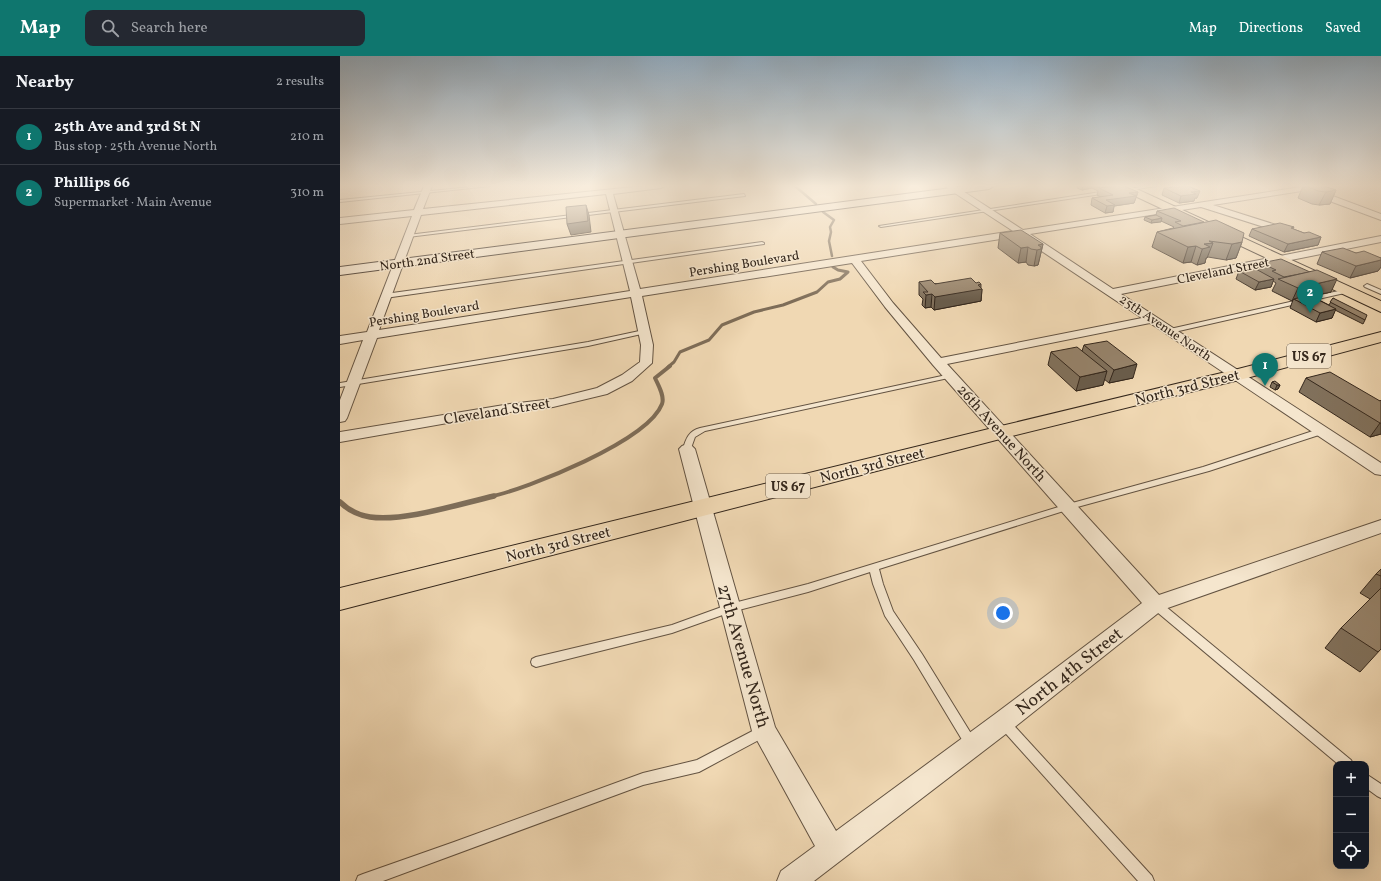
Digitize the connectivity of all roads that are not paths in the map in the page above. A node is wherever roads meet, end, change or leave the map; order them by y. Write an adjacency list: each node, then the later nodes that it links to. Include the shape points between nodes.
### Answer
1 (413, 224): 14 (street)
2 (503, 224): 14 (lane)
3 (618, 224): 12 (street)
4 (690, 224): 12 (street, North 2nd Street)
5 (891, 224): 10 (lane)
6 (1009, 224): 11 (street, 25th Avenue North)
7 (1075, 224): 11 (street, Pershing Boulevard)
8 (1206, 224): 21 (main road)
9 (1265, 224): 13 (street)
10 (881, 226)
11 (1022, 233): 20 (street, Pershing Boulevard); 27 (street, 25th Avenue North)
12 (621, 234): 22 (street); 23 (street, North 2nd Street)
13 (1296, 234)
14 (408, 236): 23 (street)
15 (1381, 239): 18 (street, Cleveland Street)
16 (1318, 240): 18 (street)
17 (762, 243): 22 (lane)
18 (1340, 247): 19 (street); 21 (street, Cleveland Street)
19 (1361, 253)
20 (854, 259): 29 (street, Pershing Boulevard); 38 (street, 26th Avenue North)
21 (1281, 259): 26 (main road); 27 (street, Cleveland Street)
22 (628, 262): 29 (street); 30 (lane)
23 (398, 263): 24 (street, North 2nd Street); 30 (street)
24 (340, 270)
25 (1367, 286): 28 (lane)
26 (1347, 291): 31 (main road); 33 (lane)
27 (1113, 292): 32 (street, 25th Avenue North)
28 (1381, 292)
29 (636, 294): 34 (street); 35 (street, Pershing Boulevard)
30 (385, 296): 35 (street)
31 (1381, 307)
32 (1153, 319): 33 (street, 25th Avenue North); 38 (street)
33 (1170, 331): 39 (street, 25th Avenue North)
34 (644, 332): 41 (lane); 46 (street, Cleveland Street, via 647,345 646,363 627,378 602,392 553,403)
35 (370, 336): 37 (street, Pershing Boulevard); 41 (street)
36 (1381, 337): 39 (main road, North 3rd Street / US 67)
37 (340, 340)
38 (938, 362): 40 (street, 26th Avenue North)
39 (1237, 375): 44 (street, 25th Avenue North); 45 (main road, North 3rd Street / US 67)
40 (951, 376): 45 (street, 26th Avenue North); 47 (lane, via 695,432 689,439)
41 (353, 384): 42 (lane); 43 (street)
42 (340, 385)
43 (340, 418)
44 (1322, 431): 48 (street, 25th Avenue North); 50 (lane, via 1171,479)
45 (1001, 432): 49 (main road, North 3rd Street / US 67); 50 (street, 26th Avenue North)
46 (340, 437)
47 (687, 449): 49 (street, 27th Avenue North)
48 (1381, 470)
49 (702, 507): 53 (main road, North 3rd Street / US 67); 55 (street, 27th Avenue North)
50 (1068, 508): 52 (lane); 54 (street, 26th Avenue North)
51 (1381, 526): 54 (street, North 4th Street)
52 (874, 567): 55 (lane, via 808,588); 59 (lane, via 889,613)
53 (340, 599)
54 (1155, 604): 57 (street, North 4th Street); 60 (lane)
55 (730, 608): 56 (lane, via 672,629); 58 (street, 27th Avenue North)
56 (536, 662)
57 (1003, 722): 59 (street, North 4th Street); 66 (lane)
58 (764, 731): 63 (street, 27th Avenue North); 64 (lane, via 699,766 643,779)
59 (971, 745): 63 (street, North 4th Street)
60 (1343, 761)
61 (1369, 782): 62 (lane)
62 (1381, 792)
63 (832, 850): 65 (street, North 4th Street)
64 (363, 881)
65 (791, 881)
66 (1147, 881)

